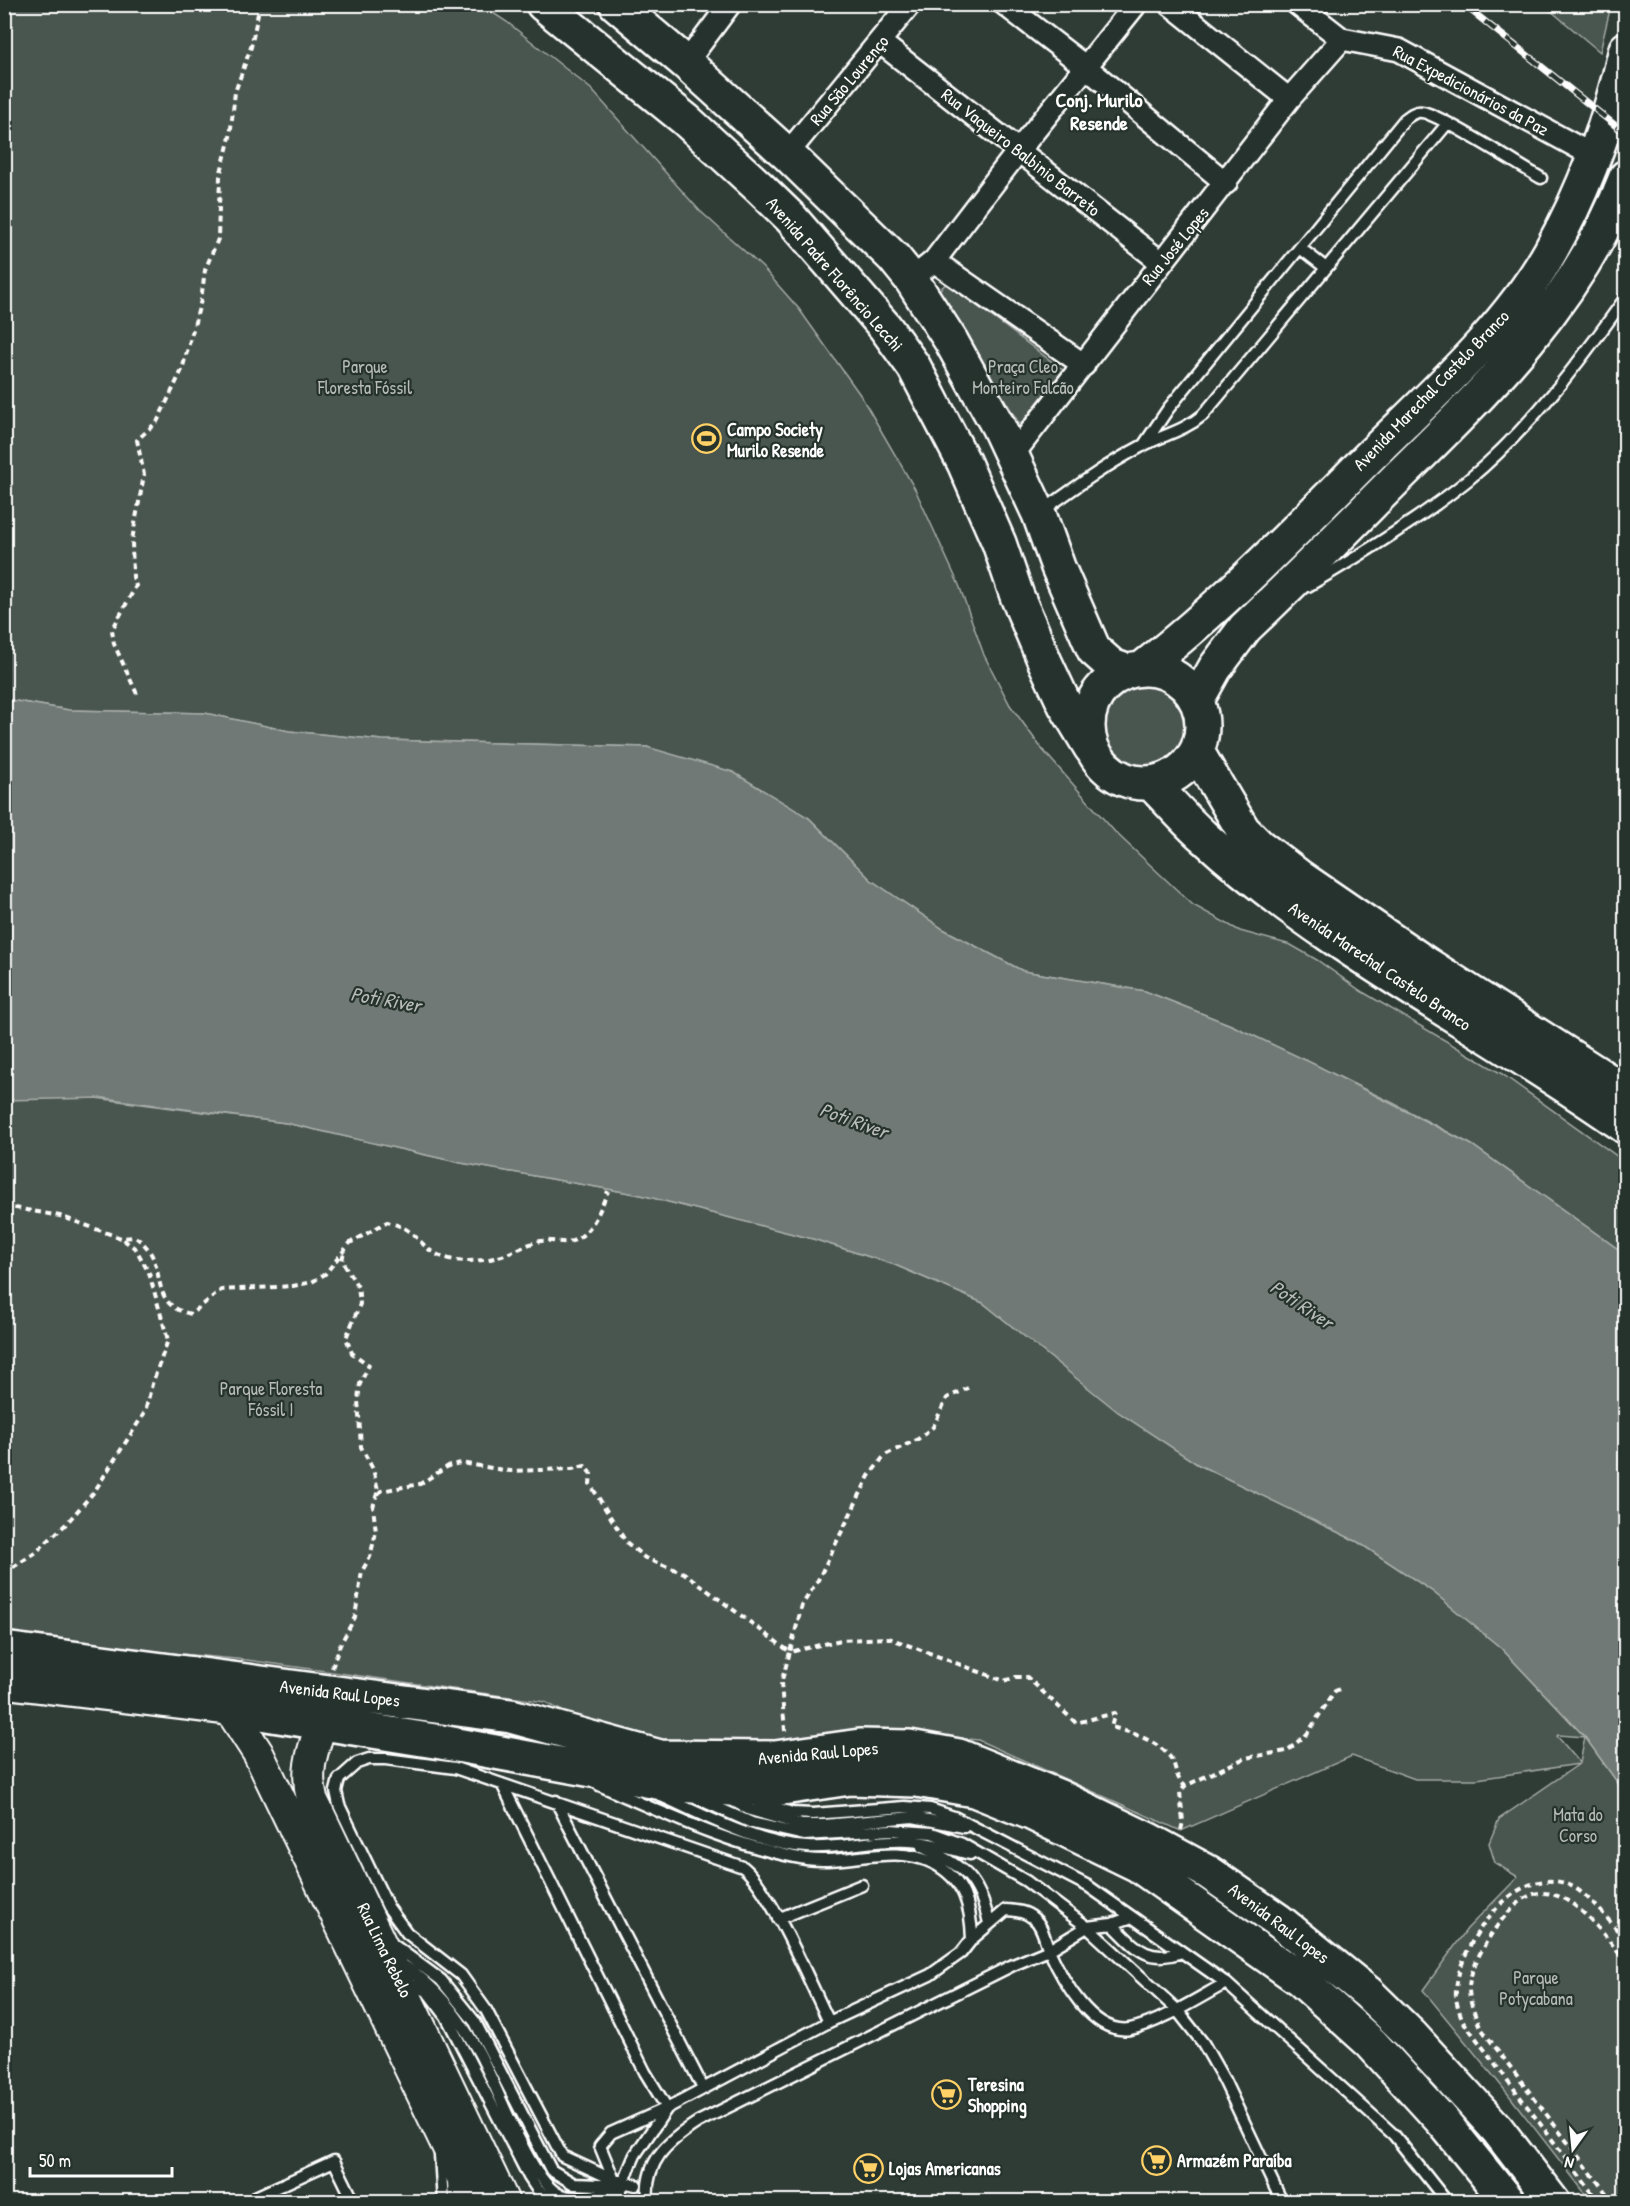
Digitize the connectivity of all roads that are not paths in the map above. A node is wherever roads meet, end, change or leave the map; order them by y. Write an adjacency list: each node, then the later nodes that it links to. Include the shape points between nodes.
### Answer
1 (543, 4): 17 (main road, Avenida Padre Florêncio Lecchi)
2 (616, 4): 12 (main road)
3 (730, 4): 12 (street)
4 (910, 4): 10 (street, Rua São Lourenço)
5 (1004, 4): 13 (street)
6 (1136, 4): 13 (street)
7 (1170, 4): 14 (street)
8 (1297, 4): 9 (street)
9 (1342, 39): 14 (street, Rua José Lopes); 18 (street, Rua Expedicionários da Paz, via 1399,50)
10 (881, 43): 19 (street, Rua Vaqueiro Balbinio Barreto); 20 (street, Rua São Lourenço)
11 (1626, 49): 34 (main road, Avenida Marechal Castelo Branco, via 1596,158 1580,194 1549,253 1503,318 1441,386 1207,615)
12 (686, 63): 15 (main road)
13 (1087, 68): 19 (street); 23 (street)
14 (1289, 99): 23 (street, Rua José Lopes)
15 (744, 115): 17 (main road); 20 (main road)
16 (1447, 124): 22 (lane); 24 (lane, via 1423,112 1405,119); 26 (lane)
17 (717, 148): 36 (main road, Avenida Padre Florêncio Lecchi, via 790,218 878,319 914,367 968,473 1065,705)
18 (1581, 148)
19 (1019, 150): 25 (street, Rua Vaqueiro Balbinio Barreto); 27 (street)
20 (787, 154): 27 (main road, via 894,258)
21 (1626, 177): 33 (main road, Avenida Marechal Castelo Branco, via 1580,271 1528,342 1487,390)
22 (1541, 178)
23 (1226, 183): 25 (street, Rua José Lopes)
24 (1300, 248): 26 (lane); 30 (lane, via 1168,409)
25 (1161, 262): 29 (street, Rua José Lopes)
26 (1326, 268): 30 (lane, via 1203,415 1189,428)
27 (923, 270): 29 (street); 31 (main road, via 951,341)
28 (1626, 297): 33 (lane, via 1541,406 1468,479 1379,544)
29 (1084, 365): 31 (street, Rua José Lopes)
30 (1143, 446): 32 (lane, via 1094,474)
31 (1012, 456): 32 (main road)
32 (1039, 514): 34 (main road, via 1094,651 1112,666)
33 (1260, 615): 35 (main road, Avenida Marechal Castelo Branco, via 1245,628 1215,668)
34 (1135, 670): 35 (main road, via 1165,672 1183,683); 36 (main road, via 1097,693 1089,710)
35 (1197, 700): 37 (main road, via 1203,735)
36 (1091, 748): 38 (main road, via 1101,764 1116,776)
37 (1197, 752): 38 (main road, via 1171,778); 39 (main road, Avenida Marechal Castelo Branco, via 1243,830)
38 (1152, 784): 39 (main road, Avenida Marechal Castelo Branco, via 1202,836 1274,895)
39 (1417, 975): 40 (main road, Avenida Marechal Castelo Branco); 41 (main road, Avenida Marechal Castelo Branco)
40 (1626, 1092)
41 (1626, 1127)
42 (4, 1649): 44 (main road, Avenida Raul Lopes)
43 (4, 1682): 45 (main road, Avenida Raul Lopes)
44 (328, 1684): 46 (street, Rua Lima Rebelo); 85 (main road, Avenida Raul Lopes, via 511,1716 660,1757 775,1758 860,1746 909,1747 959,1756 1060,1797 1173,1853 1242,1894 1368,1993 1490,2121)
45 (229, 1708): 46 (main road, Avenida Raul Lopes); 67 (street, Rua Lima Rebelo, via 258,1753)
46 (323, 1726): 47 (main road, Avenida Raul Lopes); 63 (street, Rua Lima Rebelo, via 309,1763 310,1791)
47 (547, 1762): 48 (main road, Avenida Raul Lopes); 62 (lane, via 742,1842 792,1857 901,1853 934,1864 962,1888 969,1902)
48 (612, 1773): 50 (main road, Avenida Raul Lopes); 54 (lane, via 705,1816 778,1842 829,1847)
49 (501, 1784): 52 (lane); 71 (lane, via 645,2072); 73 (lane, via 455,1768 369,1759 347,1769 336,1791 347,1823 388,1907 407,1933 461,1975 486,2010 561,2156)
50 (668, 1784): 51 (main road, Avenida Raul Lopes); 55 (lane, via 723,1812 781,1832 824,1835 918,1830 946,1837)
51 (720, 1789): 53 (lane, via 792,1813 930,1809); 53 (lane, via 750,1810 802,1824 913,1817); 84 (main road, Avenida Raul Lopes, via 783,1788 850,1778 917,1780 974,1790 1138,1865 1300,1979 1371,2043 1445,2124)
52 (556, 1801): 58 (lane, via 743,1867 755,1879); 70 (lane)
53 (984, 1832): 57 (lane, via 1088,1886)
54 (908, 1841): 55 (lane); 59 (lane, via 937,1854 970,1878 983,1896)
55 (980, 1857): 61 (lane, via 1026,1881)
56 (862, 1885): 58 (lane)
57 (1131, 1917): 60 (lane); 65 (lane)
58 (778, 1919): 69 (lane)
59 (989, 1923): 62 (lane); 64 (lane, via 1006,1910 1021,1911 1039,1925)
60 (1112, 1924): 61 (lane); 65 (lane, via 1130,1942 1155,1957)
61 (1087, 1927): 64 (lane); 68 (lane)
62 (972, 1939): 69 (lane, via 961,1953 930,1975)
63 (383, 1945): 67 (street, Rua Lima Rebelo); 73 (lane, via 441,1980 464,2007 489,2046 551,2170 574,2184); 73 (lane, via 452,2009 479,2052 542,2181 562,2195)
64 (1049, 1950): 68 (lane, via 1077,2000 1105,2024 1132,2029); 75 (lane, via 698,2122 666,2144 654,2160)
65 (1182, 1952): 66 (lane)
66 (1226, 1983): 68 (lane); 83 (lane, via 1394,2135)
67 (396, 2005): 72 (street, Rua Lima Rebelo); 79 (street, Rua Lima Rebelo); 80 (lane, via 416,1985 427,1991 446,2016 529,2176)
68 (1177, 2010): 82 (lane, via 1203,2043 1224,2080)
69 (829, 2022): 70 (lane)
70 (703, 2088): 71 (lane)
71 (667, 2108): 73 (lane, via 635,2155); 73 (lane, via 611,2133 600,2146)
72 (446, 2141): 74 (street, Rua Lima Rebelo); 78 (lane)
73 (624, 2189): 75 (lane); 81 (lane)
74 (465, 2197)
75 (647, 2197)
76 (250, 2200): 77 (lane, via 333,2161)
77 (354, 2202)
78 (443, 2202)
79 (504, 2202)
80 (551, 2202)
81 (605, 2202)
82 (1282, 2202)
83 (1448, 2202)
84 (1508, 2202)
85 (1553, 2202)

